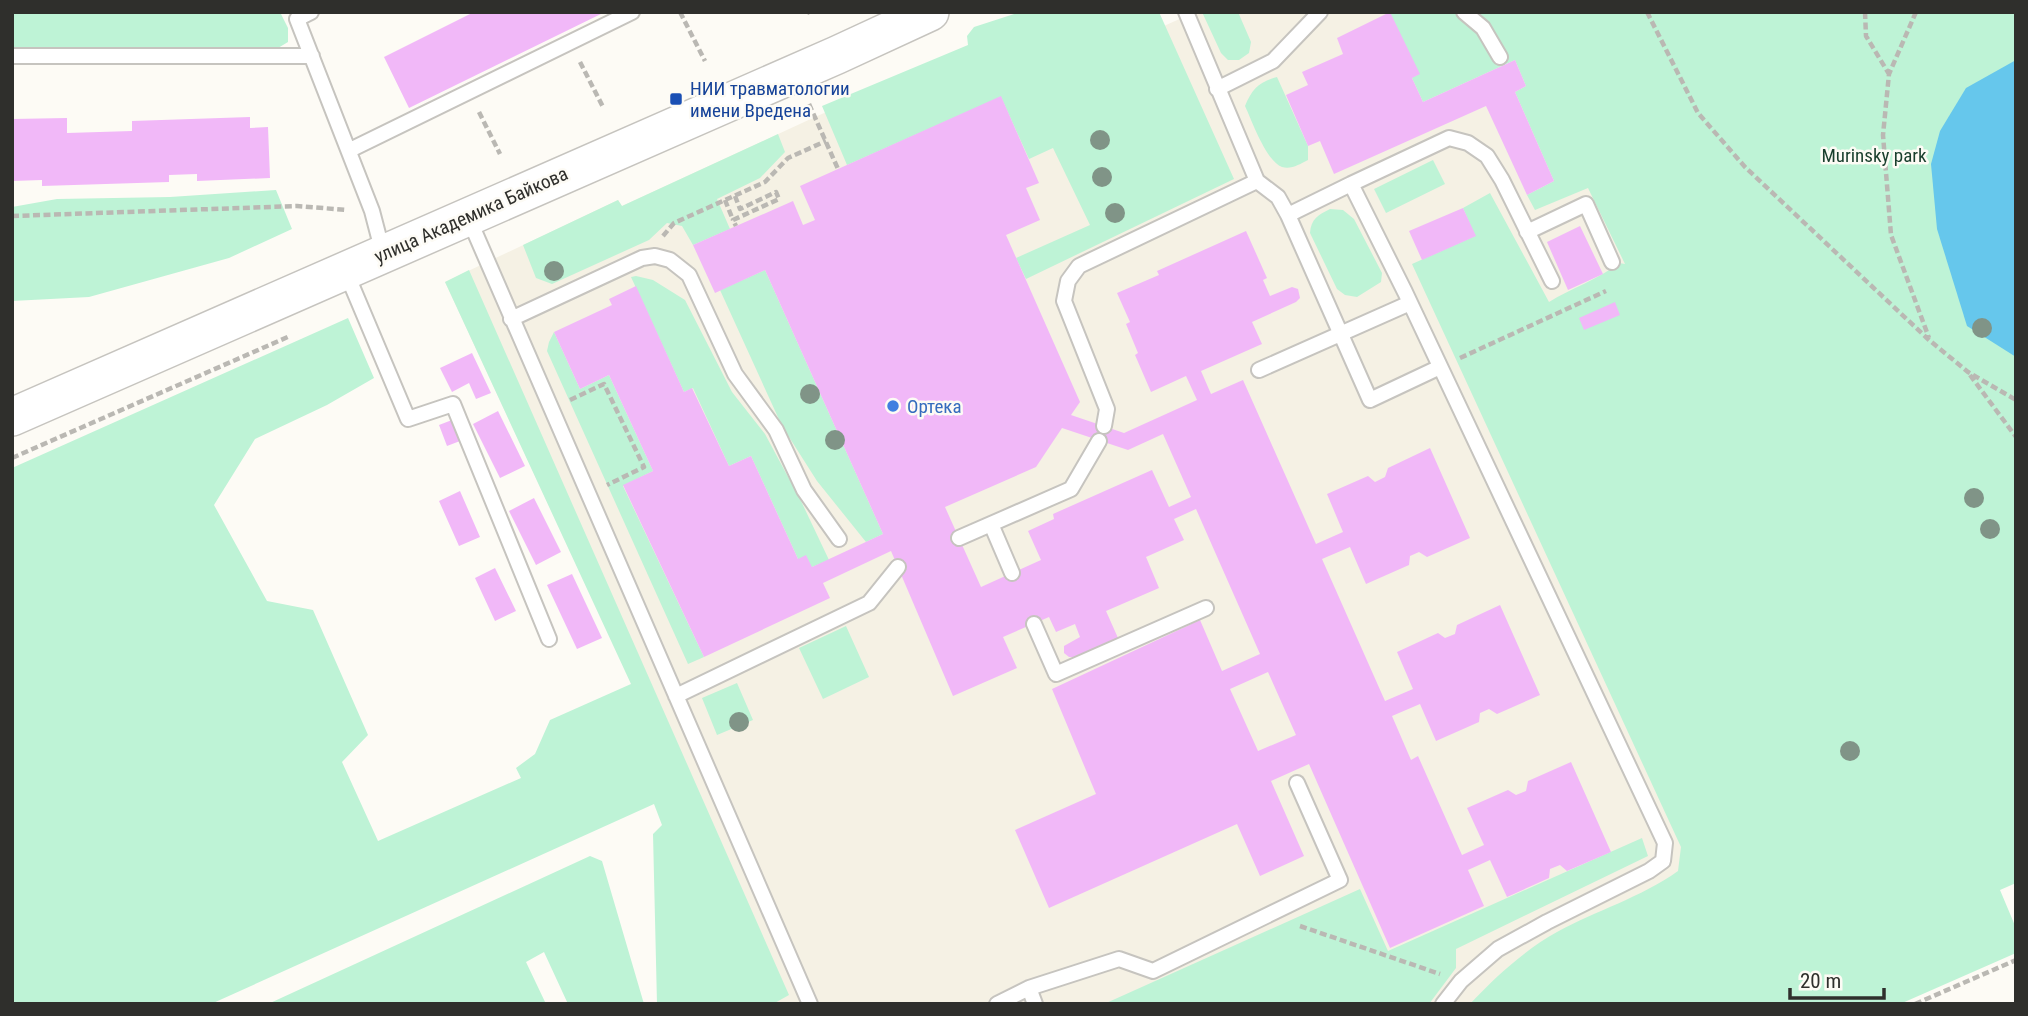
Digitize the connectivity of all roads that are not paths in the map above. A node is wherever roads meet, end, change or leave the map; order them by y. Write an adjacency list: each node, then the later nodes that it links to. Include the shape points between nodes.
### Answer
1 (311, 12): 8 (lane, via 297,19)
2 (632, 12): 11 (lane)
3 (930, 12): 15 (street, улица Академика Байкова)
4 (1186, 12): 10 (lane)
5 (1320, 12): 10 (lane, via 1273,61)
6 (1464, 12): 9 (lane, via 1483,28)
7 (12, 56): 8 (lane)
8 (312, 56): 11 (lane)
9 (1500, 57)
10 (1217, 89): 12 (lane)
11 (350, 150): 17 (lane)
12 (1257, 181): 14 (lane, via 1278,197); 27 (lane, via 1079,266 1068,281 1065,301 1107,409 1102,433 1071,489)
13 (1351, 184): 14 (lane); 16 (lane, via 1449,138 1468,143 1487,156); 21 (lane)
14 (1288, 215): 23 (lane)
15 (468, 216): 17 (street, улица Академика Байкова); 22 (lane)
16 (1527, 232): 18 (lane, via 1586,204); 20 (lane)
17 (383, 254): 19 (street, улица Академика Байкова)
18 (1612, 262)
19 (345, 271): 26 (street, улица Академика Байкова); 34 (lane, via 408,419 453,404)
20 (1552, 282)
21 (1410, 303): 23 (lane); 24 (lane)
22 (511, 319): 29 (lane, via 642,258 670,260 689,275 735,373 776,430 804,490); 35 (lane)
23 (1340, 332): 24 (lane, via 1370,400); 25 (lane)
24 (1440, 367): 41 (lane, via 1665,844 1663,861 1499,949 1461,981)
25 (1259, 370)
26 (12, 417)
27 (991, 524): 28 (lane); 31 (lane)
28 (959, 538)
29 (839, 540)
30 (898, 567): 35 (lane, via 869,603)
31 (1012, 573)
32 (1206, 608): 33 (lane, via 1056,674)
33 (1034, 624)
34 (549, 639)
35 (676, 696): 38 (lane)
36 (1297, 783): 37 (lane, via 1340,880 1153,971 1119,959)
37 (1029, 988): 39 (lane); 40 (lane)
38 (810, 1004)
39 (997, 1004)
40 (1035, 1004)
41 (1443, 1004)

